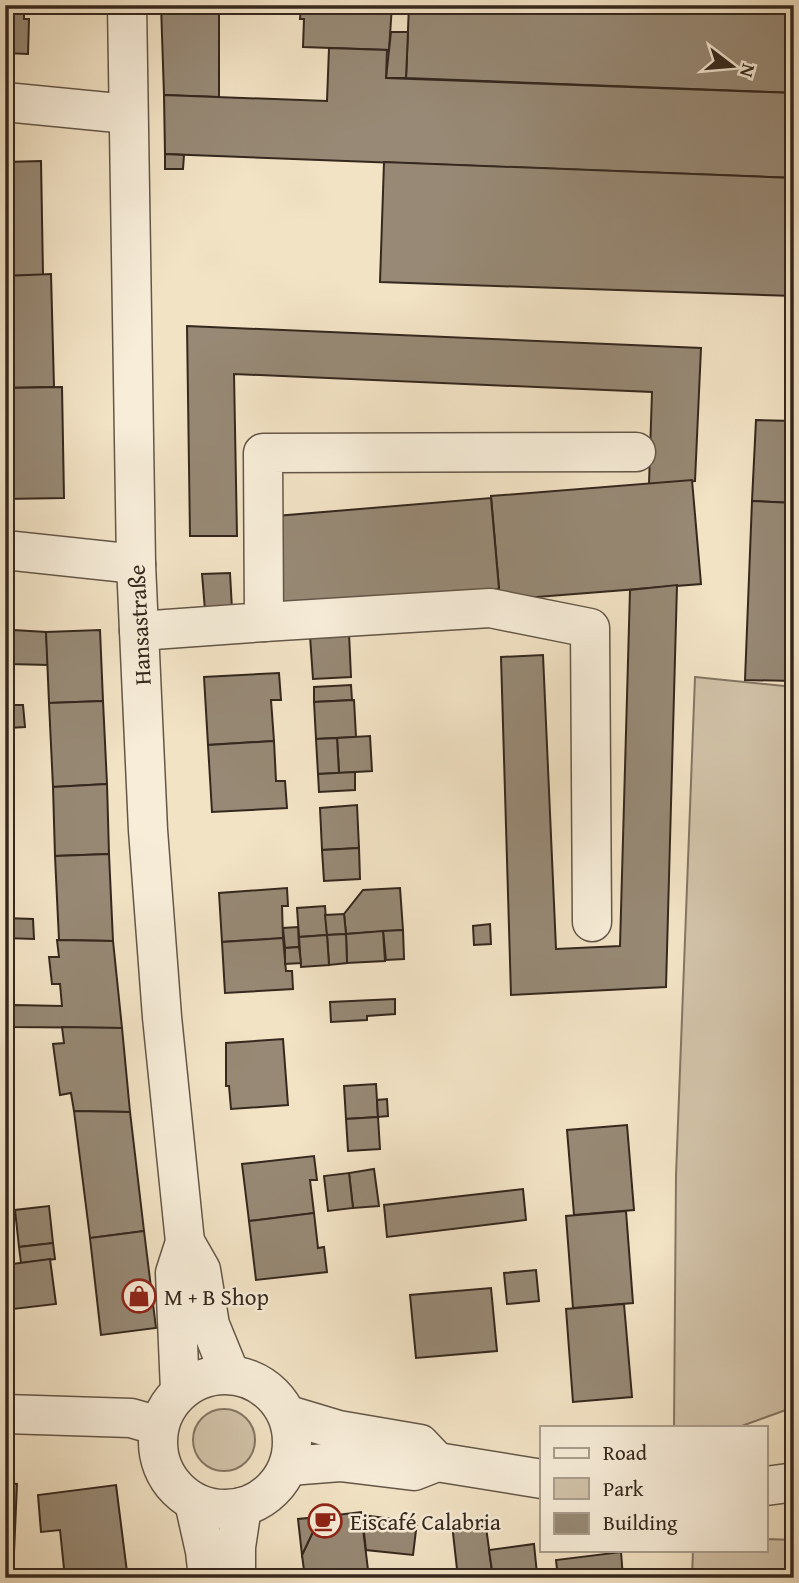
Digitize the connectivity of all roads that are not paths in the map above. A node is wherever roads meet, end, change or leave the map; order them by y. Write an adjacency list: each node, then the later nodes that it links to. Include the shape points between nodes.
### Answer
1 (127, 5): 3 (street, Hansastraße)
2 (5, 102): 3 (street)
3 (128, 114): 6 (street, Hansastraße)
4 (636, 452): 7 (street, via 263,453)
5 (5, 550): 6 (street)
6 (136, 564): 8 (street, Hansastraße)
7 (264, 622): 8 (street); 9 (street, via 490,608 590,628)
8 (139, 631): 10 (street, Hansastraße, via 150,874)
9 (592, 922)
10 (185, 1242): 11 (street, Hansastraße, via 201,1270 210,1325); 12 (street, Hansastraße, via 175,1273)
11 (230, 1374): 12 (street, via 203,1378); 14 (street, via 259,1382)
12 (180, 1391): 15 (street)
13 (5, 1414): 15 (street, via 131,1418)
14 (288, 1415): 16 (street, via 338,1430 421,1444); 17 (street, via 292,1432)
15 (159, 1426): 19 (street, via 164,1470)
16 (437, 1462): 17 (street, via 414,1471 340,1462); 18 (street)
17 (289, 1466): 20 (street, via 271,1492)
18 (540, 1479)
19 (194, 1502): 20 (street, via 218,1509); 21 (street)
20 (242, 1507): 22 (street)
21 (208, 1578)
22 (236, 1578)

